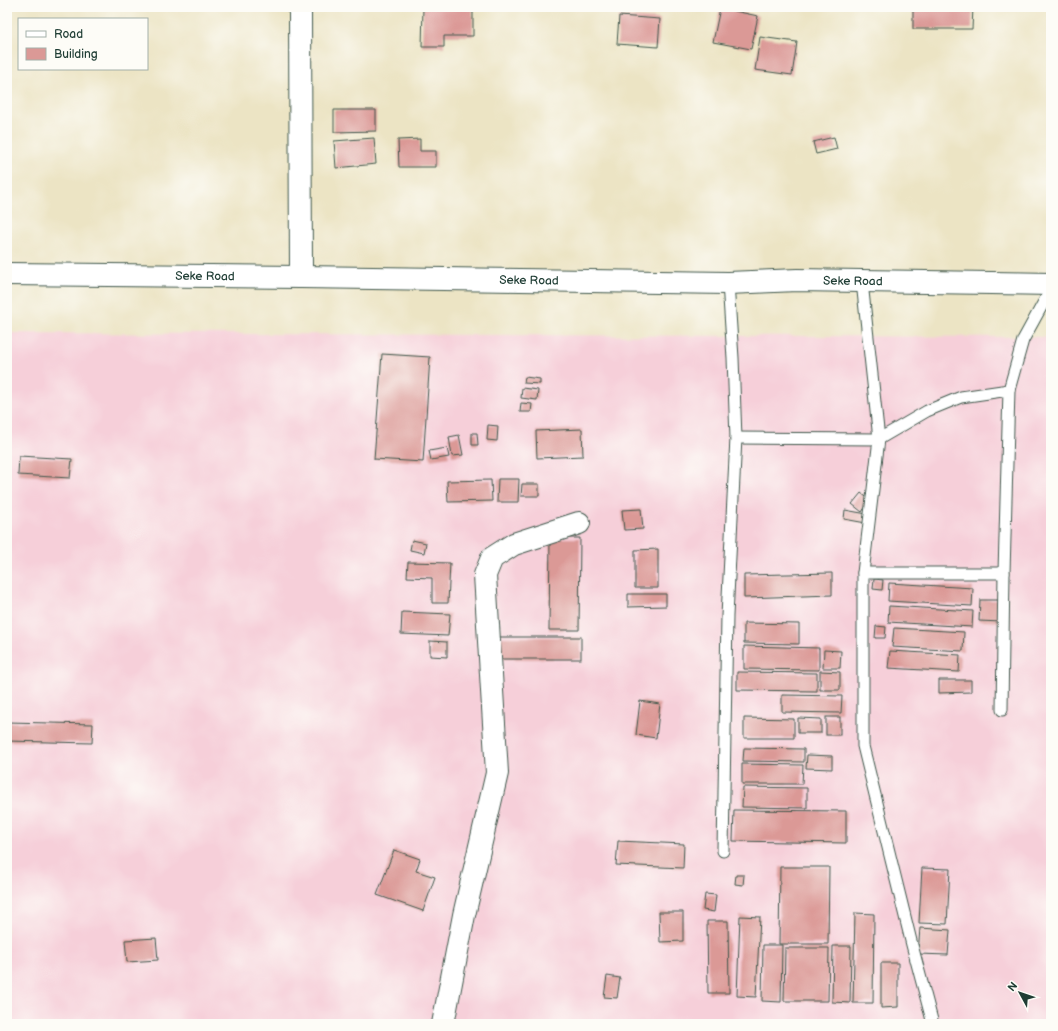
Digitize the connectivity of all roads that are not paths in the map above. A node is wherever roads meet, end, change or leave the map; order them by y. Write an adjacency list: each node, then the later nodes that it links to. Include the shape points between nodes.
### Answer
1 (300, 7): 3 (main road)
2 (7, 274): 3 (main road, Seke Road)
3 (301, 277): 5 (main road, Seke Road)
4 (862, 282): 5 (main road, Seke Road, via 797,280); 6 (main road, Seke Road); 10 (lane)
5 (728, 283): 9 (lane)
6 (1051, 284)
7 (1051, 289): 8 (lane, via 1023,340)
8 (1009, 390): 10 (lane, via 961,397 927,411); 13 (lane)
9 (736, 438): 10 (lane); 15 (lane, via 727,616)
10 (879, 439): 12 (lane)
11 (578, 523): 16 (main road, via 514,544 492,558 485,575 497,773 464,915)
12 (863, 573): 13 (lane); 17 (lane, via 863,746)
13 (1004, 573): 14 (lane)
14 (1002, 710)
15 (723, 851)
16 (443, 1024)
17 (933, 1024)

